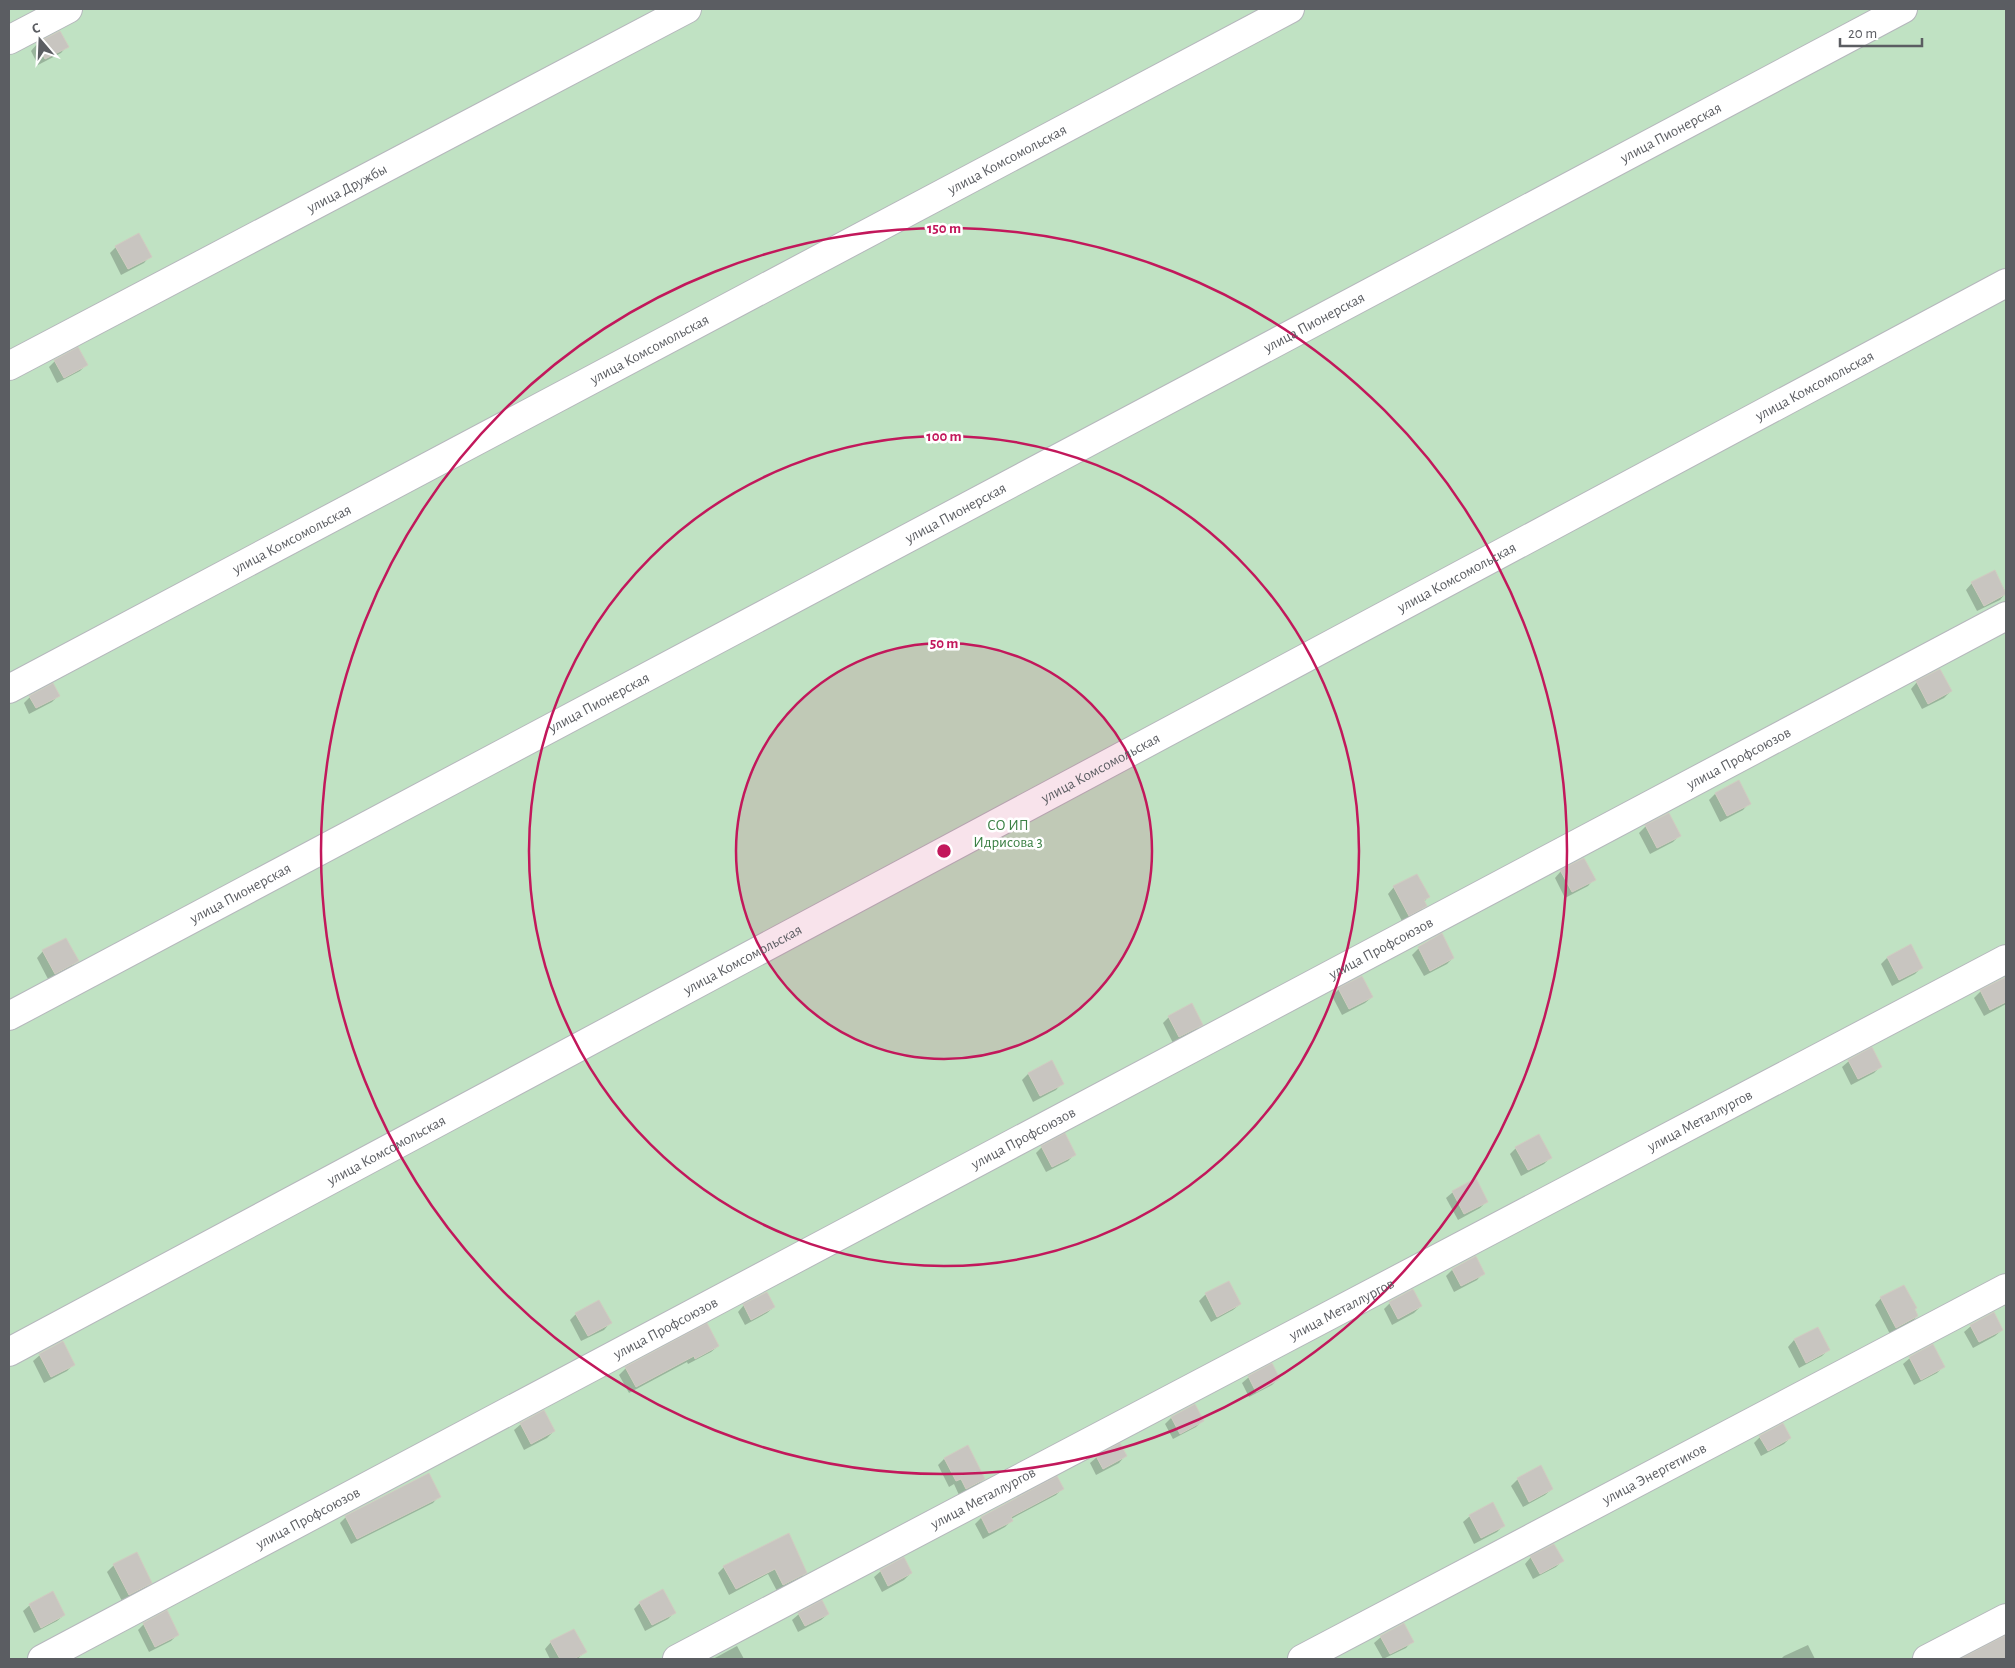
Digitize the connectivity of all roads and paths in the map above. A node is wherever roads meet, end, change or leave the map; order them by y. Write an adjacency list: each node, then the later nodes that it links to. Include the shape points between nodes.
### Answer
1 (68, 9): 5 (street)
2 (687, 9): 7 (street, улица Дружбы)
3 (1290, 9): 9 (street, улица Комсомольская)
4 (1903, 9): 11 (street, улица Пионерская)
5 (9, 40)
6 (2006, 283): 13 (street, улица Комсомольская)
7 (9, 366)
8 (2006, 616): 15 (street, улица Профсоюзов)
9 (9, 689)
10 (2006, 959): 16 (street, улица Металлургов)
11 (9, 1016)
12 (2006, 1288): 17 (street, улица Энергетиков)
13 (9, 1352)
14 (2006, 1618): 18 (street)
15 (42, 1659)
16 (677, 1659)
17 (1302, 1659)
18 (1927, 1659)

